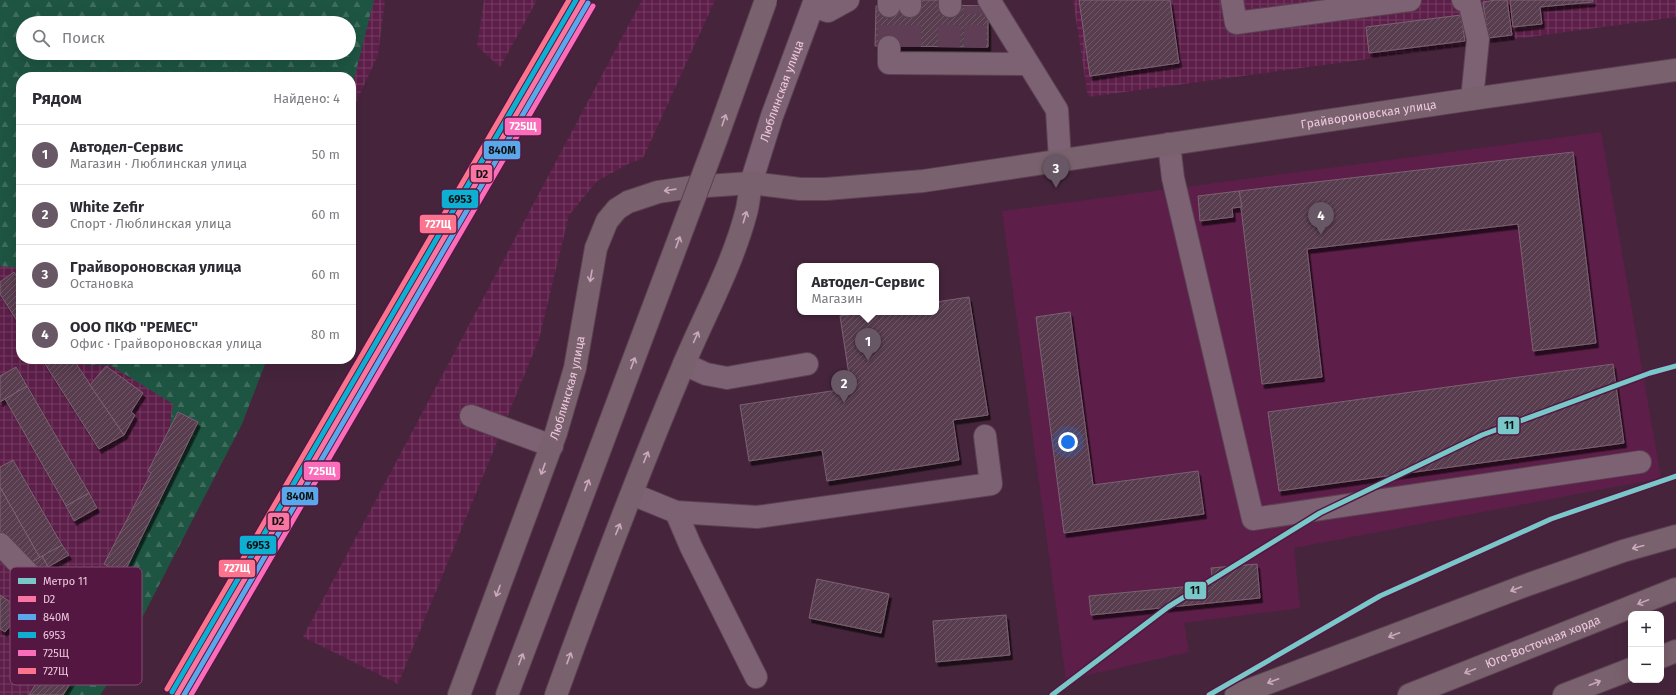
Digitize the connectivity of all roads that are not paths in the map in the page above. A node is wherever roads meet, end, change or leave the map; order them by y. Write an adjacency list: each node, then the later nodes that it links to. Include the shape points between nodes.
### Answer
1 (766, 0): 32 (main road, one-way to 1, bridge, via 711,155)
2 (848, 0): 7 (street, via 828,11)
3 (1232, 0): 4 (street, via 1236,23)
4 (1410, 0)
5 (1463, 0): 11 (street, via 1469,1 1478,39)
6 (980, 2): 9 (street)
7 (814, 3): 14 (street, Люблинская улица, via 772,116)
8 (903, 52): 9 (street, via 975,55)
9 (1028, 64): 13 (street, via 1057,110)
10 (1676, 70): 11 (main road, Грайвороновская улица)
11 (1472, 99): 12 (main road, Грайвороновская улица)
12 (1169, 144): 13 (main road, Грайвороновская улица); 20 (street, via 1173,178 1252,519)
13 (1060, 160): 14 (main road, Грайвороновская улица, via 923,181 826,189 800,189)
14 (751, 183): 15 (main road, Люблинская улица, one-way to 14, via 735,249); 19 (main road, Люблинская улица, one-way to 19, via 658,192 628,202 617,209 607,221 596,248 575,368)
15 (684, 364): 16 (street, via 706,374 727,378); 21 (main road, Люблинская улица, one-way to 15)
16 (807, 364)
17 (471, 416): 19 (street)
18 (984, 436): 22 (street, via 991,484 756,517)
19 (552, 446): 31 (main road, Люблинская улица, one-way to 31)
20 (1640, 462)
21 (632, 494): 22 (street); 33 (main road, Люблинская улица, one-way to 21)
22 (676, 512): 30 (street)
23 (1676, 536): 34 (main road, one-way to 34, via 1623,551 1524,586)
24 (0, 544): 25 (street)
25 (22, 567)
26 (1676, 589): 35 (main road, Юго-Восточная хорда, one-way to 35)
27 (1676, 651): 28 (main road)
28 (1664, 656)
29 (1628, 670): 36 (main road, one-way to 29)
30 (756, 677)
31 (459, 695)
32 (507, 695)
33 (556, 695)
34 (1236, 695)
35 (1409, 695)
36 (1564, 695)

